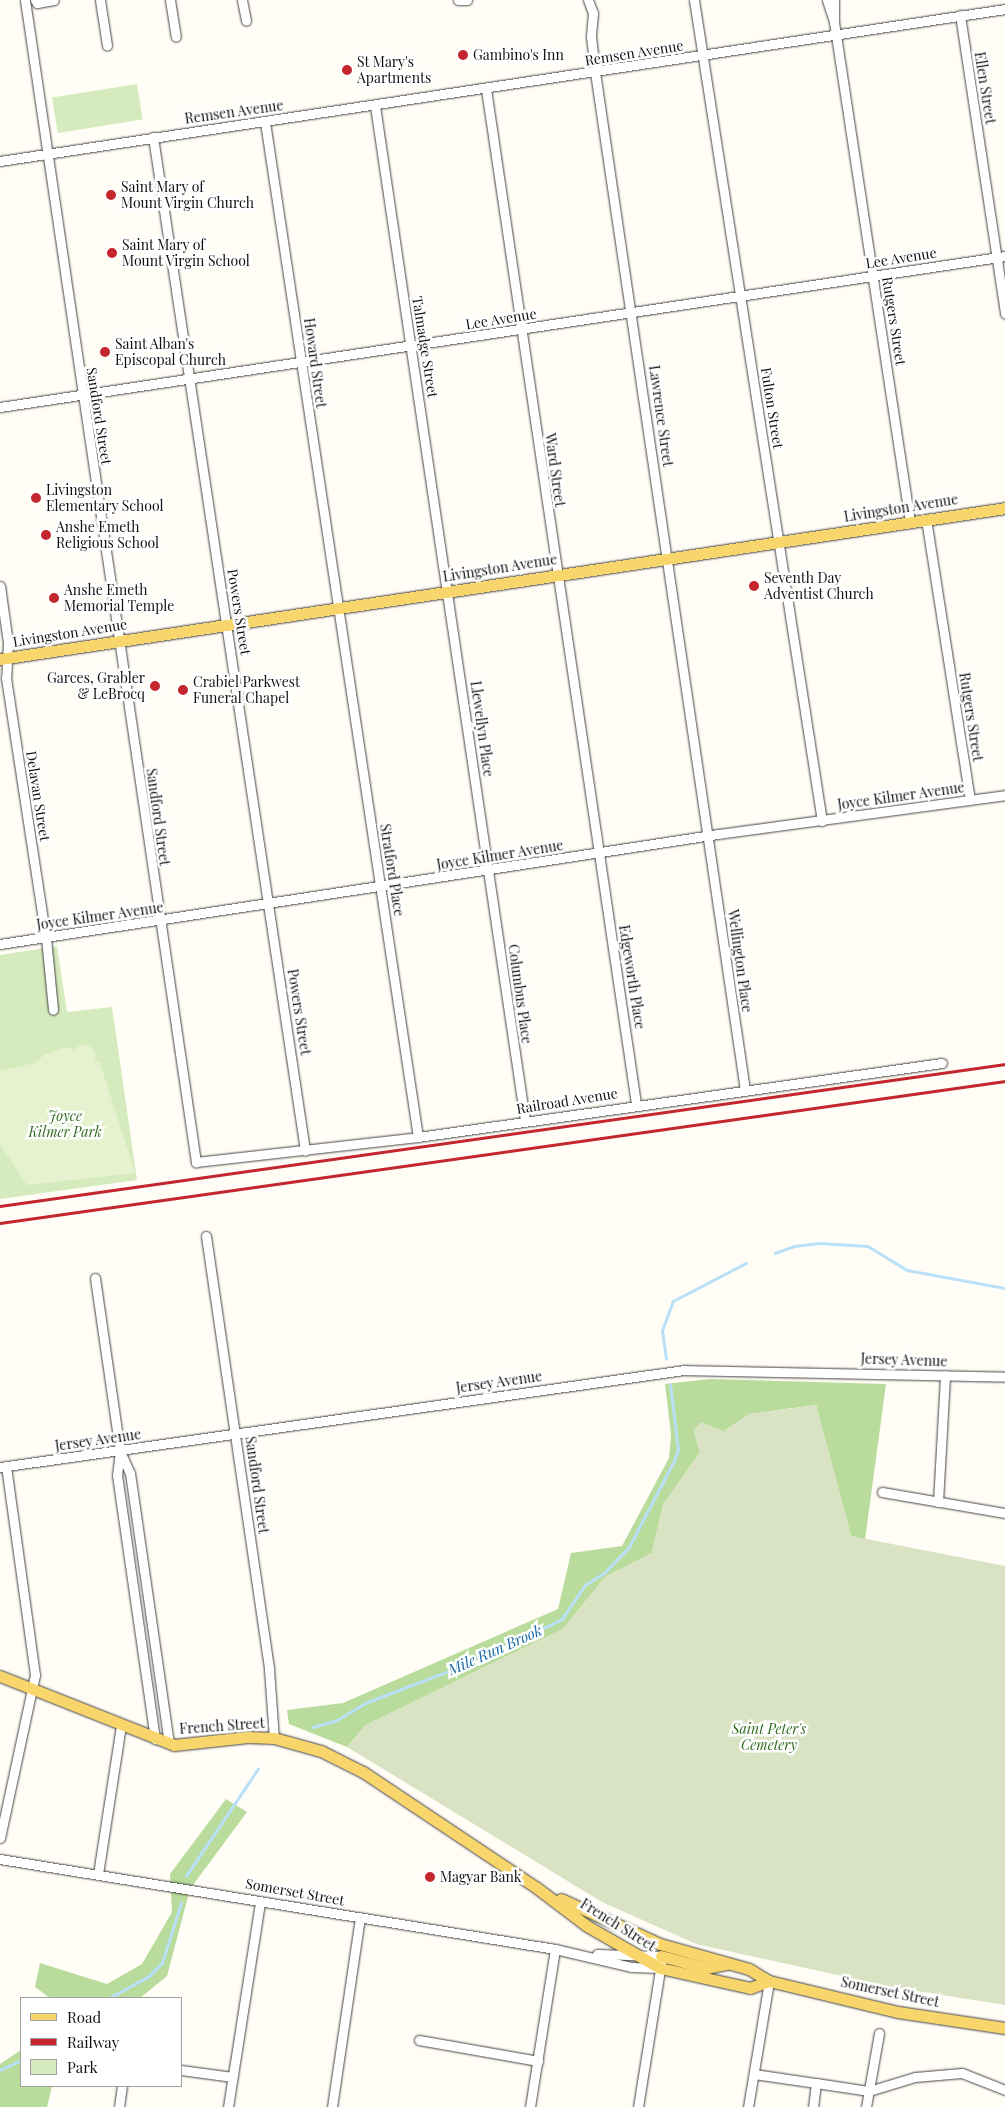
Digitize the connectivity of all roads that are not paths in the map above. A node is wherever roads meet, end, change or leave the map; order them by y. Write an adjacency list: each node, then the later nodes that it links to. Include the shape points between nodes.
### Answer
1 (29, 0): 2 (street, via 37,3); 25 (street, Sandford Street)
2 (54, 0)
3 (100, 0): 18 (street)
4 (170, 0): 17 (street)
5 (242, 0): 14 (street)
6 (458, 0): 7 (street)
7 (467, 0)
8 (588, 0): 20 (street, Lawrence Street, via 593,13 591,37)
9 (694, 0): 19 (street, Fulton Street)
10 (827, 0): 15 (street)
11 (834, 0): 15 (street)
12 (1005, 9): 13 (street, Remsen Avenue)
13 (960, 15): 16 (street, Remsen Avenue); 27 (street, Ellen Street)
14 (246, 21)
15 (834, 22): 16 (street, Rutgers Street)
16 (836, 35): 19 (street, Remsen Avenue); 28 (street, Rutgers Street)
17 (176, 37)
18 (107, 45)
19 (704, 56): 20 (street, Remsen Avenue); 29 (street, Fulton Street)
20 (595, 72): 21 (street, Remsen Avenue); 30 (street, Lawrence Street)
21 (486, 89): 22 (street, Remsen Avenue); 32 (street, Ward Street)
22 (376, 106): 23 (street, Remsen Avenue); 33 (street, Talmadge Street)
23 (264, 122): 24 (street, Remsen Avenue); 34 (street, Howard Street)
24 (153, 136): 25 (street, Remsen Avenue); 35 (street, Powers Street)
25 (45, 154): 26 (street, Remsen Avenue); 36 (street, Sandford Street)
26 (0, 161)
27 (1001, 257): 28 (street, Lee Avenue); 31 (street, Ellen Street)
28 (873, 276): 29 (street, Lee Avenue); 40 (street, Rutgers Street)
29 (740, 296): 30 (street, Lee Avenue); 41 (street, Fulton Street)
30 (632, 314): 32 (street, Lee Avenue); 42 (street, Lawrence Street)
31 (1005, 314)
32 (520, 330): 33 (street, Lee Avenue); 43 (street, Ward Street)
33 (411, 347): 34 (street, Lee Avenue); 45 (street, Talmadge Street)
34 (301, 362): 35 (street, Lee Avenue); 46 (street, Howard Street)
35 (190, 380): 36 (street, Lee Avenue); 47 (street, Powers Street)
36 (82, 395): 37 (street, Lee Avenue); 48 (street, Sandford Street)
37 (0, 407)
38 (1005, 508): 39 (main road, Livingston Avenue)
39 (926, 519): 40 (main road, Livingston Avenue); 51 (street, Rutgers Street)
40 (910, 522): 41 (main road, Livingston Avenue)
41 (781, 541): 42 (main road, Livingston Avenue); 52 (street, Fulton Street)
42 (667, 558): 43 (main road, Livingston Avenue); 53 (street, Lawrence Street)
43 (556, 575): 45 (main road, Livingston Avenue); 54 (street, Ward Street)
44 (0, 586): 49 (street, Delavan Street, via 8,643)
45 (448, 591): 46 (main road, Livingston Avenue); 55 (street, Llewellyn Place)
46 (337, 608): 47 (main road, Livingston Avenue); 56 (street, Stratford Place)
47 (228, 625): 48 (main road, Livingston Avenue); 57 (street, Powers Street)
48 (118, 641): 49 (main road, Livingston Avenue); 58 (street, Sandford Street)
49 (3, 659): 59 (street, Delavan Street)
50 (1005, 795): 51 (street, Joyce Kilmer Avenue)
51 (970, 800): 52 (street, Joyce Kilmer Avenue)
52 (822, 821): 53 (street, Joyce Kilmer Avenue)
53 (707, 837): 54 (street, Joyce Kilmer Avenue); 63 (street, Wellington Place)
54 (599, 854): 55 (street, Joyce Kilmer Avenue); 64 (street, Edgeworth Place)
55 (488, 870): 56 (street, Joyce Kilmer Avenue); 65 (street, Columbus Place)
56 (380, 886): 57 (street, Joyce Kilmer Avenue); 66 (street, Stratford Place)
57 (268, 903): 58 (street, Joyce Kilmer Avenue); 67 (street, Powers Street)
58 (160, 921): 59 (street, Joyce Kilmer Avenue); 68 (street, Sandford Street)
59 (46, 938): 60 (street, Joyce Kilmer Avenue); 61 (street, Delavan Street)
60 (0, 944)
61 (53, 1010)
62 (942, 1063): 63 (street, Railroad Avenue)
63 (745, 1090): 64 (street, Railroad Avenue)
64 (636, 1104): 65 (street, Railroad Avenue)
65 (525, 1121): 66 (street, Railroad Avenue)
66 (418, 1137): 67 (street, Railroad Avenue)
67 (305, 1151): 68 (street, Railroad Avenue)
68 (196, 1162)
69 (206, 1236): 73 (street, Sandford Street)
70 (95, 1278): 74 (street)
71 (945, 1375): 72 (street, Jersey Avenue); 73 (street, Jersey Avenue, via 705,1368); 77 (street)
72 (1005, 1377)
73 (235, 1434): 74 (street, Jersey Avenue); 84 (street, Sandford Street, via 269,1669)
74 (120, 1451): 75 (street, Jersey Avenue); 79 (street, via 130,1473); 80 (street, via 117,1475)
75 (3, 1467): 82 (street, via 34,1675)
76 (882, 1492): 77 (street)
77 (938, 1502): 78 (street)
78 (1005, 1513)
79 (146, 1582): 80 (street); 86 (street)
80 (133, 1584): 85 (street)
81 (0, 1676): 82 (main road, French Street)
82 (31, 1689): 83 (main road, French Street); 87 (street)
83 (121, 1725): 85 (main road, French Street); 89 (street)
84 (274, 1738): 86 (main road, French Street, via 233,1738 180,1745); 90 (main road, French Street, via 321,1751 358,1769)
85 (155, 1739): 86 (main road, French Street)
86 (169, 1743)
87 (0, 1838)
88 (0, 1859): 89 (street, Somerset Street)
89 (98, 1874): 91 (street, Somerset Street)
90 (537, 1888): 95 (main road, French Street, via 587,1926); 96 (main road, French Street)
91 (260, 1902): 92 (street, Somerset Street); 104 (street)
92 (360, 1918): 93 (street, Somerset Street); 111 (street)
93 (555, 1948): 94 (street, Somerset Street); 101 (street)
94 (586, 1954): 95 (street, Somerset Street); 96 (street, Somerset Street, via 632,1967)
95 (636, 1954): 96 (main road, French Street)
96 (662, 1956): 97 (main road, Somerset Street, via 728,1964 749,1969); 97 (main road, Somerset Street, via 750,1988); 113 (street)
97 (769, 1981): 98 (main road, Somerset Street, via 898,2012); 103 (street)
98 (1005, 2028)
99 (878, 2033): 108 (street)
100 (419, 2040): 101 (street)
101 (538, 2061): 112 (street)
102 (182, 2070): 104 (street)
103 (754, 2074): 105 (street); 114 (street)
104 (233, 2077): 110 (street)
105 (816, 2083): 108 (street); 115 (street)
106 (122, 2087): 109 (street)
107 (1005, 2090): 108 (street, via 962,2072 939,2072)
108 (869, 2091): 116 (street)
109 (119, 2107)
110 (228, 2107)
111 (332, 2107)
112 (530, 2107)
113 (638, 2107)
114 (748, 2107)
115 (813, 2107)
116 (866, 2107)

